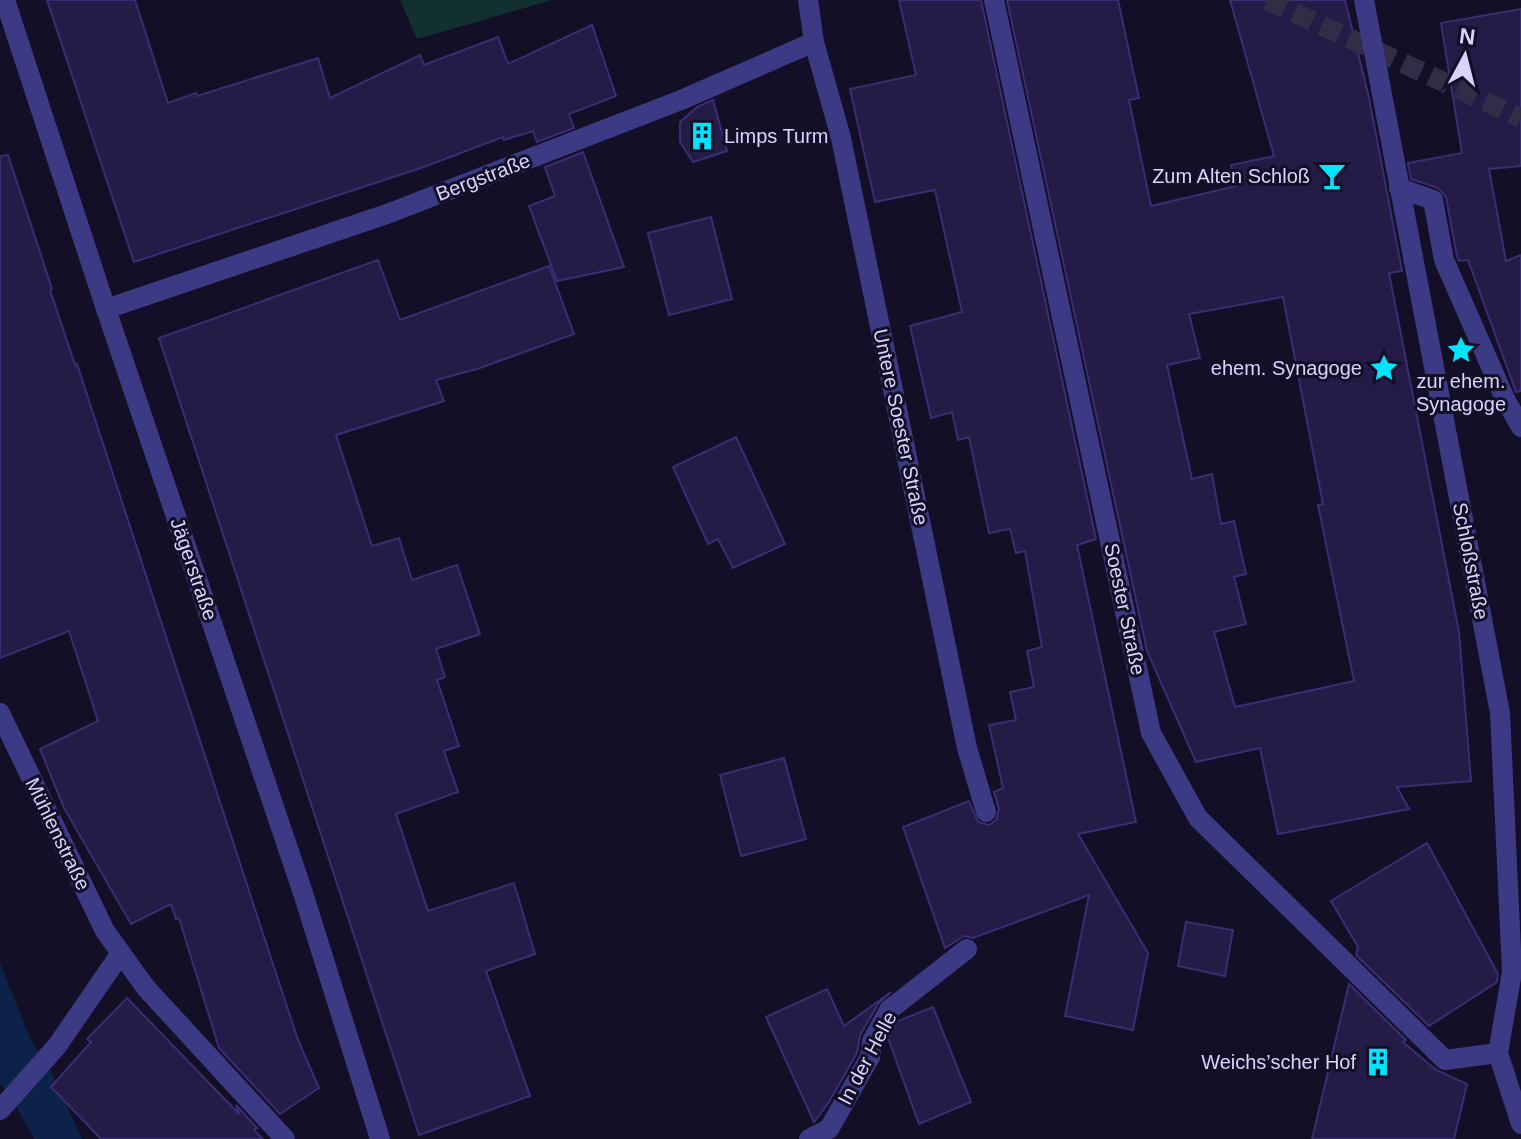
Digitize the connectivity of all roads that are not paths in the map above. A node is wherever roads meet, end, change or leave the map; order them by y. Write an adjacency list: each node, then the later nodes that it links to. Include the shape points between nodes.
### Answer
1 (5, 0): 7 (street, Jägerstraße)
2 (808, 0): 5 (street)
3 (994, 0): 14 (street, Soester Straße, via 1151,733 1198,818 1445,1060)
4 (1364, 0): 6 (street, Schloßstraße)
5 (814, 42): 7 (street, Bergstraße, via 681,100 387,214); 10 (street, Untere Soester Straße, via 841,138 967,748)
6 (1399, 188): 8 (street, via 1433,200 1444,260); 13 (street, Schloßstraße, via 1500,713)
7 (106, 309): 19 (street, Jägerstraße)
8 (1521, 427)
9 (0, 713): 12 (street, Mühlenstraße, via 91,903)
10 (986, 812)
11 (967, 949): 17 (street, In der Helle, via 889,1010)
12 (121, 953): 15 (street, via 57,1046); 18 (street, Mühlenstraße, via 146,988)
13 (1517, 972): 14 (street, Schloßstraße)
14 (1498, 1053): 16 (street, Schloßstraße)
15 (0, 1110)
16 (1521, 1124)
17 (833, 1134): 20 (street, In der Helle)
18 (285, 1139)
19 (380, 1139)
20 (809, 1139)

